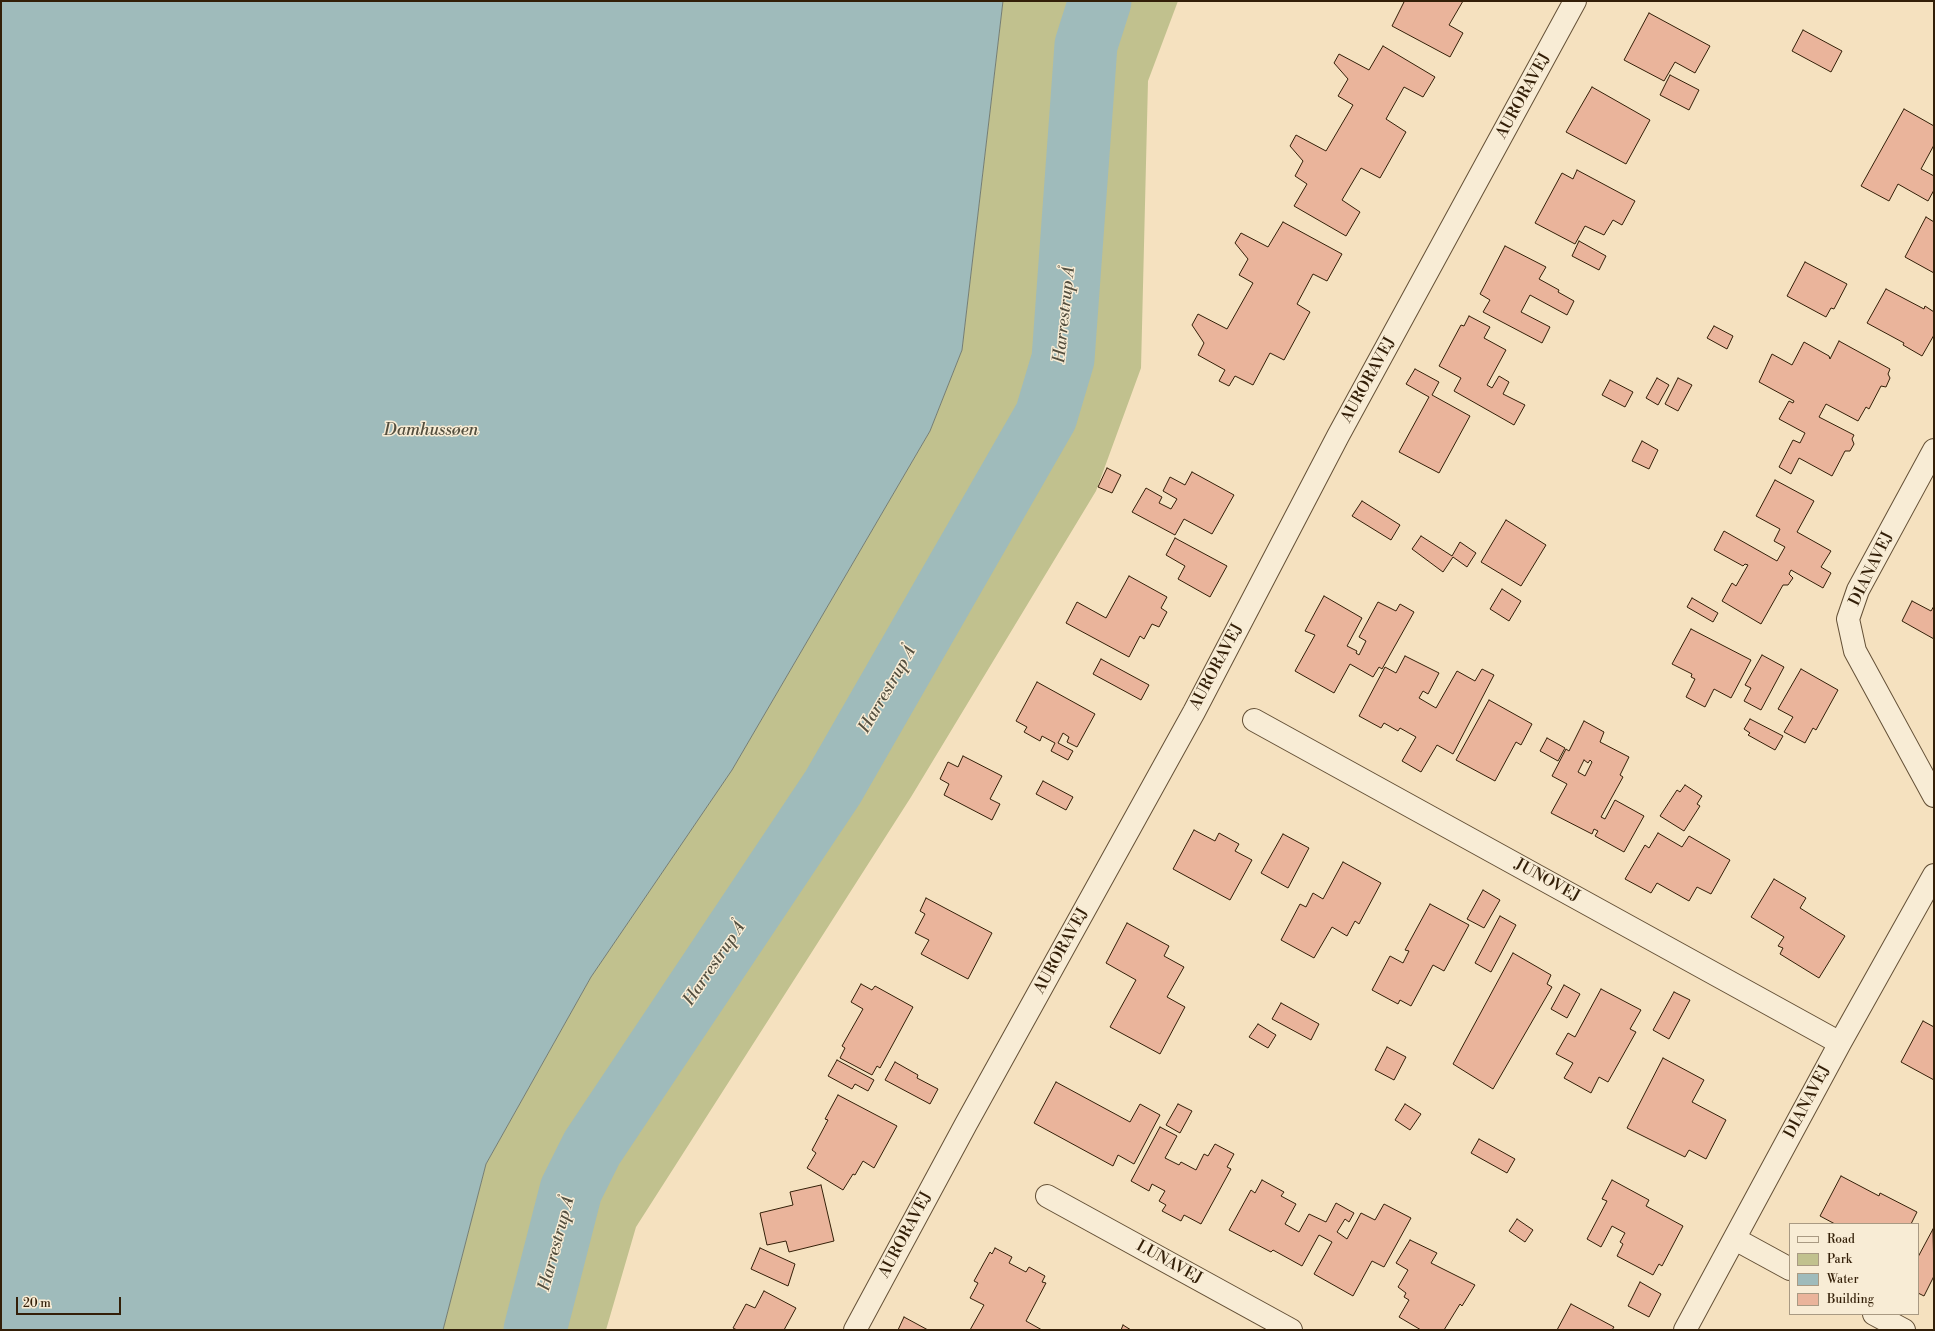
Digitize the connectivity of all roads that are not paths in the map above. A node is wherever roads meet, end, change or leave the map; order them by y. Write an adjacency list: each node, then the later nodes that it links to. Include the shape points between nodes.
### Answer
1 (1576, 1): 11 (street, AURORAVEJ, via 1333,446 1194,712)
2 (1934, 450): 4 (street, DIANAVEJ, via 1858,590 1848,619 1855,651)
3 (1254, 720): 6 (street, JUNOVEJ)
4 (1934, 796)
5 (1934, 875): 6 (street, DIANAVEJ)
6 (1840, 1043): 8 (street, DIANAVEJ)
7 (1047, 1196): 12 (street, LUNAVEJ)
8 (1735, 1239): 9 (street); 13 (street, DIANAVEJ)
9 (1789, 1268)
10 (1876, 1315): 14 (street)
11 (855, 1330)
12 (1291, 1330)
13 (1685, 1330)
14 (1904, 1330)

